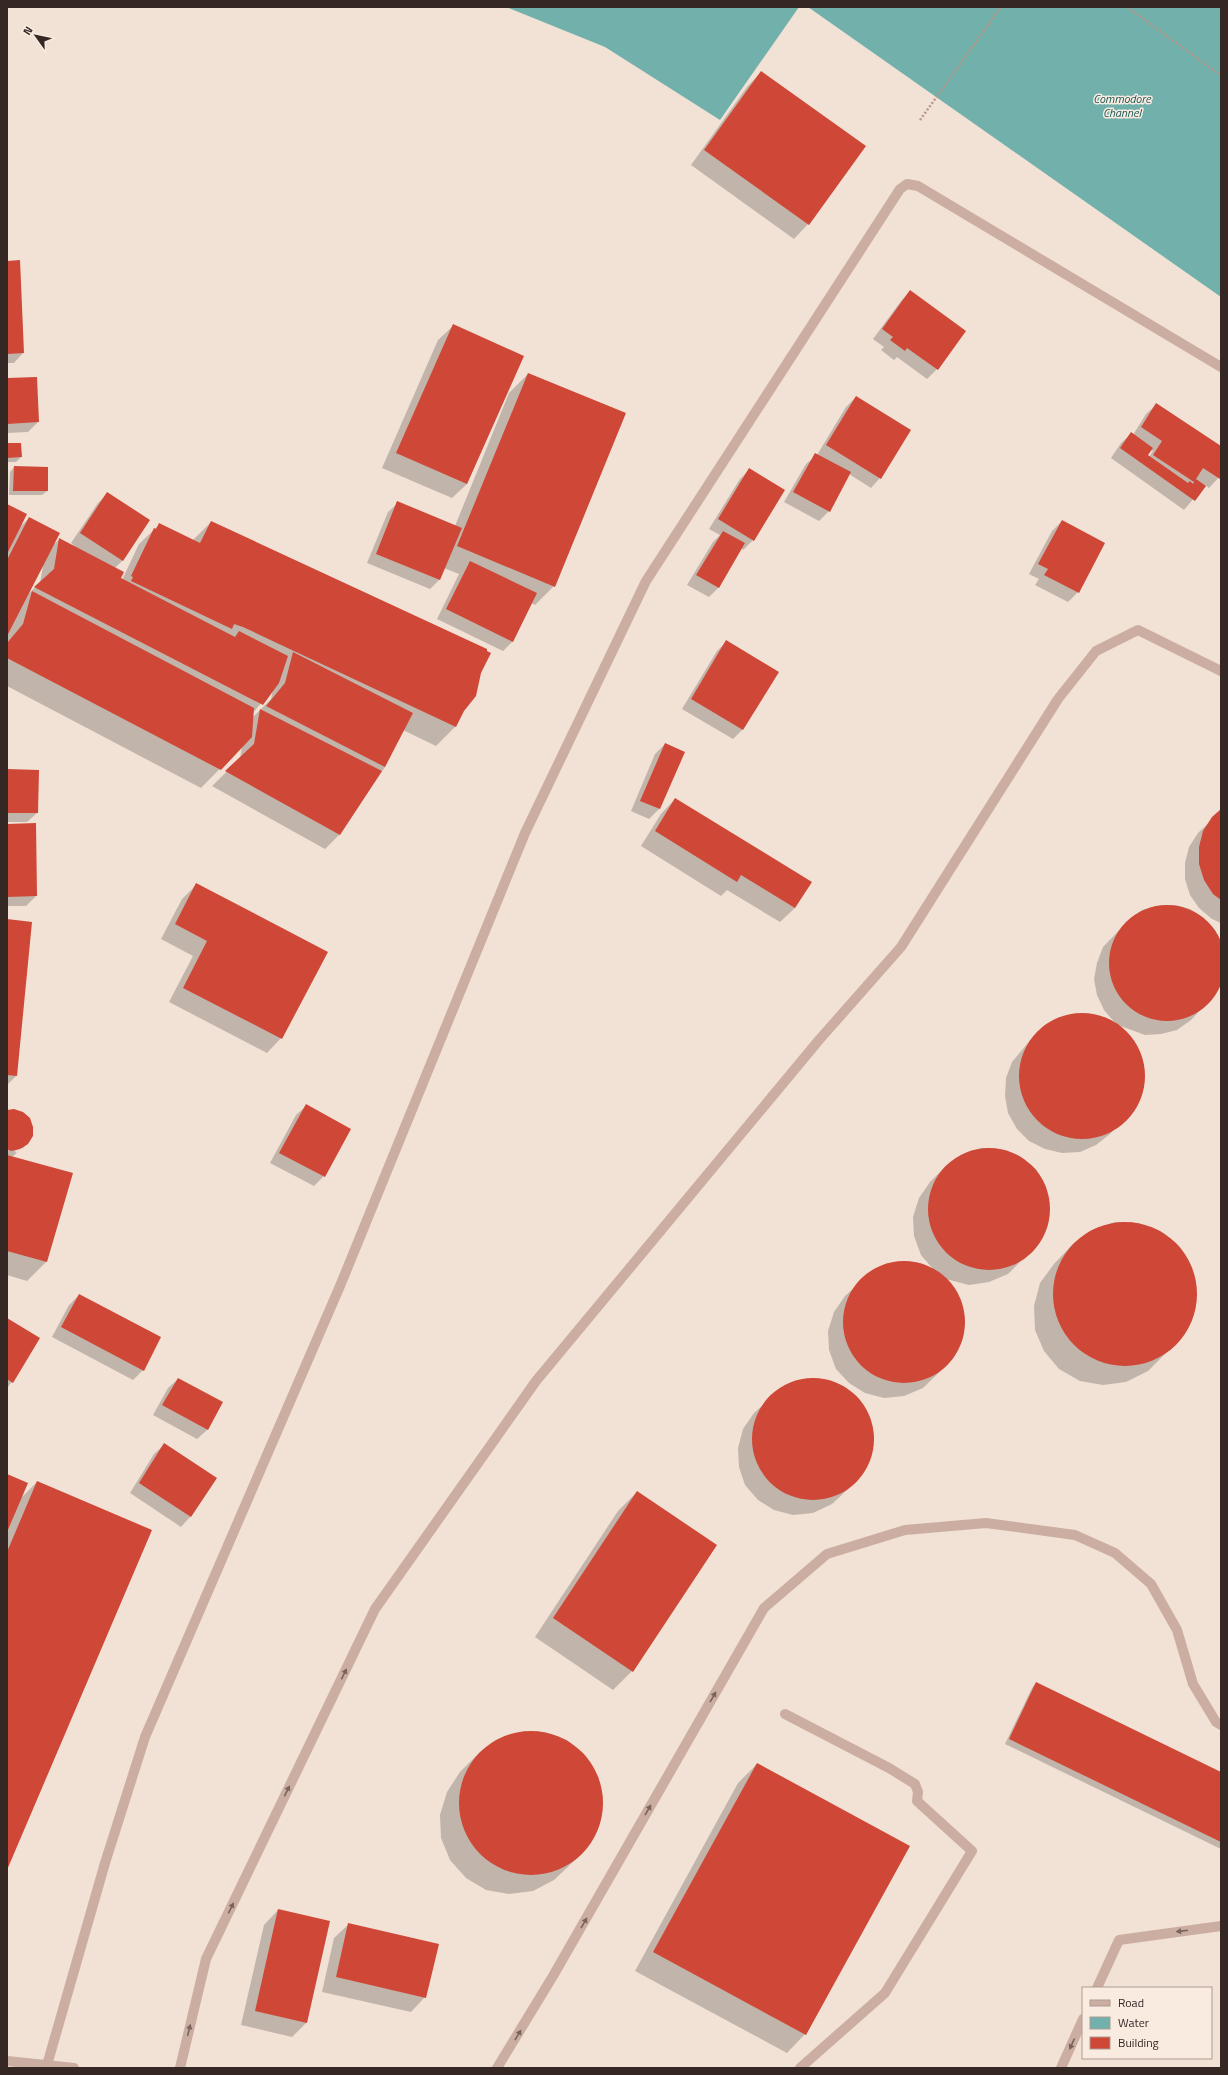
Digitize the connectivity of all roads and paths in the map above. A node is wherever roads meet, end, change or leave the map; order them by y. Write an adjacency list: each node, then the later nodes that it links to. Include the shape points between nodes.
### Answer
1 (1001, 7): 4 (path)
2 (1127, 7): 3 (path)
3 (1219, 74)
4 (920, 120)
5 (1221, 367): 13 (street, via 918,186 907,184 900,189 646,581 525,833 340,1286 145,1737 105,1863)
6 (1221, 671): 15 (street, one-way to 6, via 206,1959 375,1609 536,1381 819,1040 901,947 1058,699 1096,651 1138,630)
7 (785, 1714): 17 (street, via 915,1784 918,1792 917,1801 972,1851 885,1993)
8 (1221, 1725): 16 (street, one-way to 8, via 553,1976 764,1608 827,1554 905,1530 986,1523 1075,1535 1115,1553 1151,1584 1177,1630 1193,1684 1216,1722)
9 (1221, 1926): 10 (street, one-way to 10, via 1119,1940)
10 (1097, 1987)
11 (1082, 2021): 18 (street, one-way to 18)
12 (7, 2061): 13 (street)
13 (47, 2065): 14 (street)
14 (74, 2068)
15 (180, 2068)
16 (497, 2068)
17 (800, 2068)
18 (1061, 2068)

